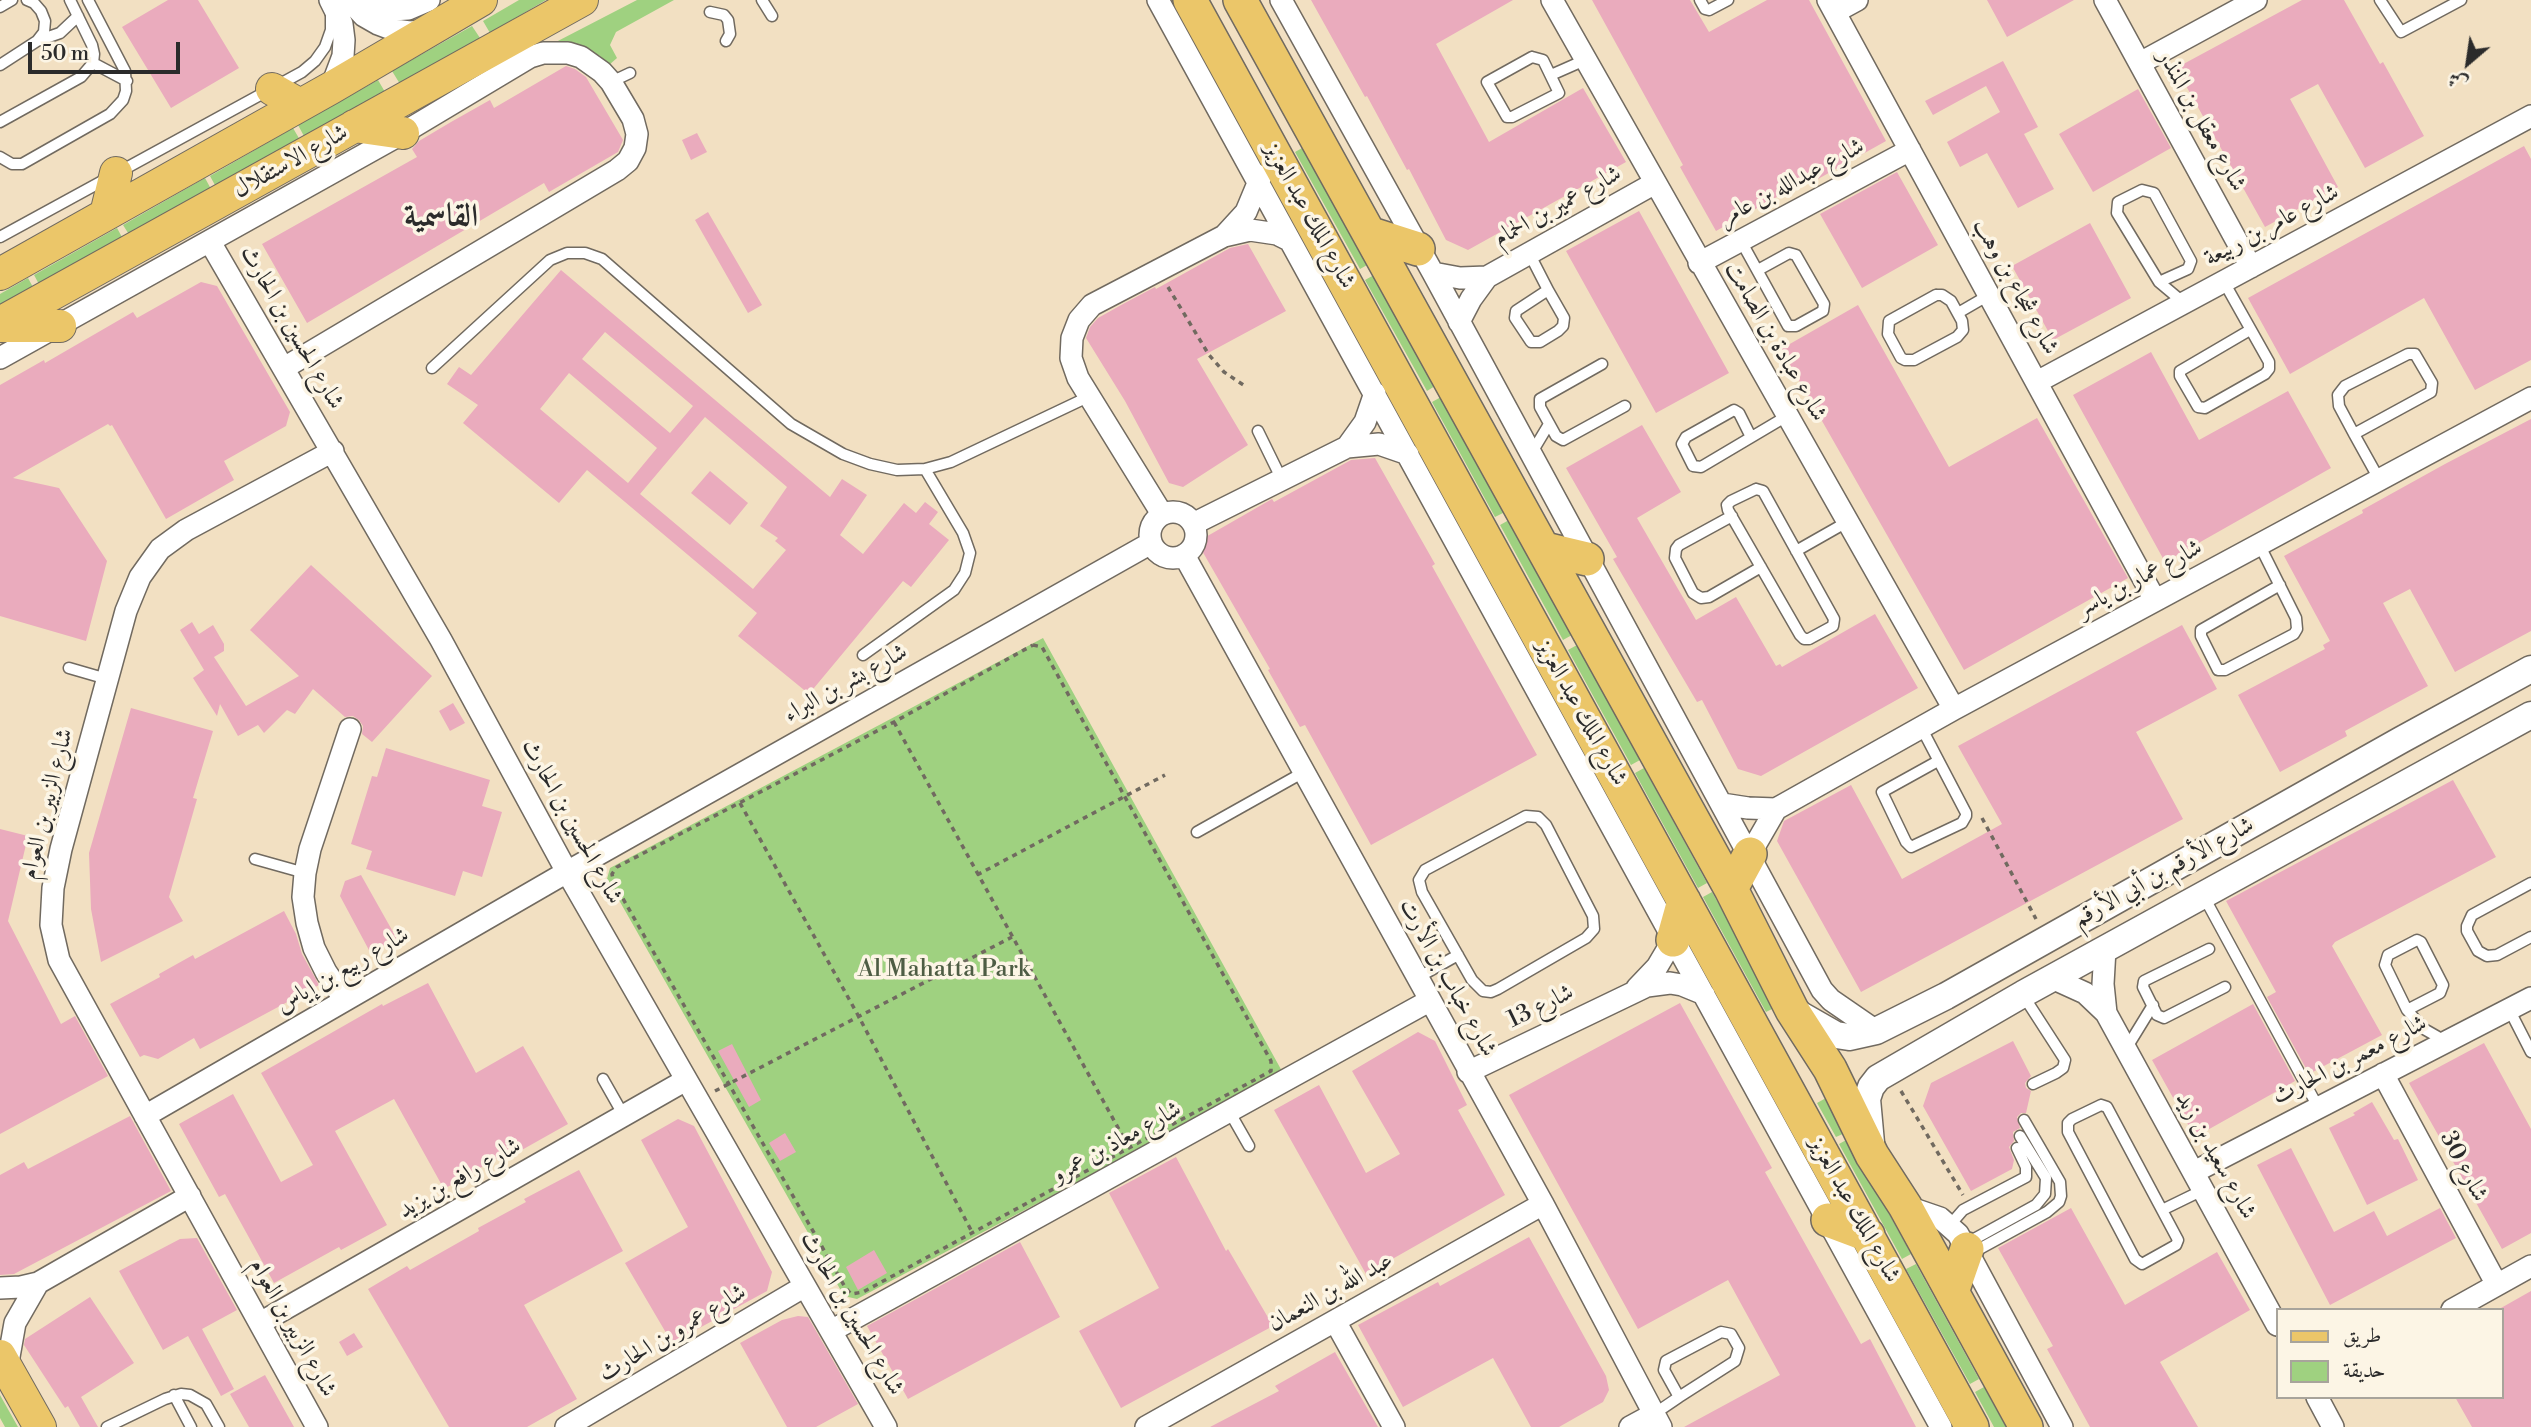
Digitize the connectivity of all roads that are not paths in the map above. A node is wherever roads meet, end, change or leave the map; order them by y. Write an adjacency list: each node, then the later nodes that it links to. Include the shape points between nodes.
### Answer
1 (12, 0): 24 (lane)
2 (27, 0): 29 (lane, via 41,10 45,21)
3 (70, 0): 27 (lane)
4 (88, 0): 36 (lane)
5 (329, 0): 37 (street, via 342,24 344,40); 38 (lane, via 331,30 325,47 302,72)
6 (349, 0): 26 (street, via 364,16 394,30 410,32)
7 (367, 0): 26 (street, شارع الاستقلال, via 392,10)
8 (481, 0): 26 (main road, شارع الاستقلال)
9 (582, 0): 42 (main road, شارع الاستقلال)
10 (762, 0): 28 (lane)
11 (1158, 0): 48 (street, شارع الملك عبد العزيز)
12 (1190, 0): 43 (highway, شارع الملك عبد العزيز)
13 (1240, 0): 51 (highway, شارع الملك عبد العزيز)
14 (1281, 0): 58 (street)
15 (1552, 0): 31 (street, شارع عبادة بن الصامت)
16 (1700, 0): 17 (lane, via 1709,10)
17 (1728, 0)
18 (1857, 0): 23 (street)
19 (2105, 0): 33 (street, شارع معقل بن المنذر)
20 (2256, 0): 33 (street)
21 (2380, 0): 22 (lane, via 2401,32)
22 (2462, 0)
23 (1831, 6): 45 (street, شارع شجاع بن وهب)
24 (0, 7)
25 (710, 12): 30 (lane, via 728,20)
26 (429, 15): 37 (main road, شارع الاستقلال)
27 (78, 16): 29 (lane, via 60,33); 32 (lane, via 92,45)
28 (772, 16)
29 (37, 41): 34 (lane)
30 (726, 41)
31 (1586, 60): 35 (lane); 49 (street, شارع عبادة بن الصامت)
32 (93, 63): 36 (lane); 41 (lane, via 81,77)
33 (2140, 64): 60 (street, شارع معقل بن المنذر)
34 (0, 65)
35 (1551, 75): 35 (lane, via 1559,94 1510,118 1488,84 1491,78 1535,56 1543,60)
36 (127, 81): 46 (lane, via 123,100 110,114 22,164)
37 (331, 88): 39 (main road, شارع الاستقلال)
38 (272, 89): 39 (main road); 47 (lane)
39 (300, 105): 50 (main road, شارع الاستقلال)
40 (2531, 116): 60 (street, شارع عامر بن ربيعة)
41 (0, 122)
42 (354, 127): 44 (main road); 71 (main road, شارع الاستقلال)
43 (1263, 131): 48 (street); 113 (highway, شارع الملك عبد العزيز)
44 (403, 133): 56 (street, شارع الاستقلال); 77 (street, شارع الاستقلال, via 518,62 543,53 568,53 620,78 637,134 628,161 617,170)
45 (1910, 150): 55 (street, شارع عبدالله بن عامر); 67 (street, شارع شجاع بن وهب)
46 (0, 157)
47 (116, 173): 50 (main road); 53 (lane)
48 (1259, 183): 52 (street, via 1245,212); 54 (street, شارع الملك عبد العزيز)
49 (1655, 183): 57 (street, شارع عمير بن الحمام); 59 (street, شارع عبادة بن الصامت)
50 (106, 214): 62 (main road, شارع الاستقلال)
51 (1371, 234): 58 (highway); 101 (highway, شارع الملك عبد العزيز)
52 (1224, 236): 54 (street, via 1250,230); 80 (street, via 1092,305 1079,320 1071,358)
53 (0, 237)
54 (1289, 240): 79 (street, شارع الملك عبد العزيز)
55 (1741, 241): 59 (street, شارع عبدالله بن عامر); 61 (lane)
56 (210, 242): 72 (street, شارع الاستقلال); 77 (street, شارع الحسين بن الحارث)
57 (1529, 253): 63 (street, شارع عمير بن الحمام); 66 (lane)
58 (1425, 261): 63 (street, شارع عمير بن الحمام, via 1460,278); 70 (street)
59 (1699, 263): 83 (street, شارع عبادة بن الصامت)
60 (2250, 267): 65 (street, شارع عامر بن ربيعة)
61 (1758, 270): 61 (lane, via 1788,326 1823,311 1824,304 1796,255 1789,253)
62 (0, 274)
63 (1487, 277): 70 (street, شارع عمير بن الحمام)
64 (2159, 282): 64 (lane, via 2116,209 2122,199 2142,190 2154,193 2191,261 2188,269); 68 (lane)
65 (2224, 282): 68 (street, شارع عامر بن ربيعة); 73 (lane)
66 (1548, 290): 66 (lane, via 1516,312 1515,318 1531,342 1539,342 1563,326 1564,318)
67 (1989, 295): 69 (lane); 78 (street, شارع شجاع بن وهب)
68 (2184, 303): 78 (street, شارع عامر بن ربيعة)
69 (1958, 313): 69 (lane, via 1947,297 1936,295 1892,318 1888,334 1901,358 1910,361 1961,334)
70 (1459, 322): 91 (street)
71 (0, 325): 72 (main road)
72 (60, 326): 74 (street, شارع الاستقلال)
73 (2250, 330): 73 (lane, via 2180,371 2199,407 2205,408 2267,372 2269,362)
74 (0, 358)
75 (1602, 364): 84 (lane, via 1540,399)
76 (432, 368): 92 (lane, via 550,260 567,253 585,253 602,259 790,424 870,464 897,470)
77 (284, 369): 89 (street, شارع الحسين بن الحارث)
78 (2037, 382): 107 (street, شارع شجاع بن وهب)
79 (1376, 393): 88 (street, via 1365,422); 90 (street, شارع الملك عبد العزيز)
80 (1088, 397): 92 (lane, via 951,462); 95 (street)
81 (2531, 398): 94 (street, شارع عمار بن ياسر)
82 (1625, 405): 84 (lane, via 1563,440)
83 (1787, 416): 87 (lane); 97 (street, شارع عبادة بن الصامت)
84 (1549, 424): 91 (lane)
85 (1258, 432): 93 (lane)
86 (2354, 434): 86 (lane, via 2339,406 2341,390 2415,354 2433,386 2431,392); 94 (lane)
87 (1751, 438): 87 (lane, via 1698,468 1682,444 1686,437 1734,410)
88 (1347, 447): 90 (street, via 1378,444); 93 (street)
89 (333, 451): 111 (street, شارع الزبير بن العوام, via 186,530 150,560 132,593); 125 (street, شارع الحسين بن الحارث)
90 (1408, 454): 112 (street, شارع الملك عبد العزيز)
91 (1531, 454): 104 (street)
92 (925, 469): 108 (lane, via 963,533 970,553 965,573 954,590)
93 (1282, 480): 98 (street)
94 (2379, 480): 100 (street, شارع عمار بن ياسر)
95 (1163, 514): 98 (street, via 1183,514); 99 (street, via 1151,526)
96 (1732, 516): 102 (lane, via 1729,503 1760,489); 105 (lane); 105 (lane, via 1676,549 1675,558 1693,593 1709,597)
97 (1847, 523): 102 (lane); 114 (street, شارع عبادة بن الصامت)
98 (1193, 524): 103 (street, via 1195,541)
99 (1151, 543): 103 (street, via 1169,558); 125 (street, شارع بشر بن البراء)
100 (2259, 544): 106 (lane); 107 (street, شارع عمار بن ياسر)
101 (1545, 549): 104 (highway); 128 (highway, شارع الملك عبد العزيز)
102 (1796, 551): 105 (lane, via 1834,619 1833,626 1809,639 1800,635)
103 (1184, 555): 119 (street, شارع خباب بن الأرت)
104 (1587, 559): 120 (street)
105 (1761, 567)
106 (2280, 585): 106 (lane, via 2201,630 2218,670 2294,634 2298,623)
107 (2155, 600): 114 (street, شارع عمار بن ياسر)
108 (863, 654)
109 (69, 668): 111 (lane)
110 (2531, 669): 142 (street, شارع الأرقم بن أبي الأرقم)
111 (107, 679): 163 (street, شارع الزبير بن العوام, via 61,849 51,925 59,961)
112 (1533, 681): 113 (highway); 132 (street, شارع الملك عبد العزيز)
113 (1571, 694): 130 (highway, شارع الملك عبد العزيز)
114 (1954, 709): 116 (street, شارع عمار بن ياسر)
115 (2531, 715): 129 (street, شارع الأرقم بن أبي الأرقم)
116 (1921, 727): 118 (lane); 121 (street, شارع عمار بن ياسر)
117 (350, 729): 126 (street)
118 (1938, 761): 118 (lane, via 1966,819 1912,847 1882,792)
119 (1304, 772): 122 (lane); 136 (street, شارع خباب بن الأرت)
120 (1722, 804): 121 (street); 123 (street)
121 (1776, 809): 123 (street)
122 (1197, 832)
123 (1750, 854): 128 (highway); 151 (street, via 1822,990)
124 (255, 859): 126 (lane)
125 (567, 872): 144 (street, شارع ربيع بن إياس); 159 (street, شارع الحسين بن الحارث)
126 (305, 873): 144 (street, via 303,897 314,948)
127 (2531, 883): 131 (lane, via 2472,915 2467,926 2474,947 2487,956)
128 (1731, 889): 148 (highway, شارع الملك عبد العزيز)
129 (2203, 895): 133 (street, شارع الأرقم بن أبي الأرقم); 161 (lane)
130 (1684, 901): 132 (highway); 176 (highway, شارع الملك عبد العزيز)
131 (2531, 937)
132 (1673, 940): 139 (street, شارع 13); 140 (street, شارع الملك عبد العزيز)
133 (2105, 948): 137 (street, شارع الأرقم بن أبي الأرقم); 150 (street, شارع سعيد بن زيد)
134 (2209, 949): 146 (lane, via 2143,982)
135 (1458, 955): 135 (lane, via 1476,987 1491,992 1586,938 1594,929 1593,916 1538,817 1526,816 1421,874 1422,892); 136 (lane)
136 (1417, 978): 145 (street, شارع خباب بن الأرت)
137 (2052, 978): 141 (street, شارع الأرقم بن أبي الأرقم); 150 (street, شارع سعيد بن زيد, via 2085,993)
138 (2225, 987): 146 (lane, via 2164,1018)
139 (1636, 990): 140 (street, شارع 13, via 1670,983); 156 (street, شارع 13)
140 (1704, 994): 175 (street, شارع الملك عبد العزيز)
141 (2023, 994): 155 (street, شارع الأرقم بن أبي الأرقم); 160 (lane, via 2065,1060 2063,1068)
142 (1946, 996): 151 (street, شارع الأرقم بن أبي الأرقم); 155 (street, via 1936,1013 1900,1034 1901,1053)
143 (2531, 998): 147 (street, شارع معمر بن الحارث)
144 (345, 1000): 163 (street, شارع ربيع بن إياس)
145 (1429, 1001): 156 (street, شارع خباب بن الأرت); 162 (street, شارع معاذ بن عمرو)
146 (2153, 1005): 153 (lane)
147 (2509, 1009): 152 (street, شارع معمر بن الحارث); 154 (lane)
148 (1792, 1010): 151 (street, شارع الأرقم بن أبي الأرقم, via 1836,1035); 169 (highway, شارع الملك عبد العزيز, via 1830,1069)
149 (2407, 1010): 149 (lane, via 2440,993 2443,985 2417,940 2384,961); 152 (lane, via 2424,1029)
150 (2106, 1013): 153 (street, شارع سعيد بن زيد)
151 (1875, 1031)
152 (2446, 1042): 157 (street, شارع معمر بن الحارث)
153 (2126, 1049): 170 (street, شارع سعيد بن زيد)
154 (2531, 1052)
155 (1914, 1057): 169 (street, شارع الأرقم بن أبي الأرقم, via 1878,1077 1871,1087 1867,1099)
156 (1468, 1072): 172 (street, شارع خباب بن الأرت)
157 (2384, 1074): 161 (street, شارع معمر بن الحارث); 180 (street, شارع 30)
158 (603, 1079): 164 (lane)
159 (687, 1080): 164 (street, شارع رافع بن يزيد); 181 (street, شارع الحسين بن الحارث)
160 (2033, 1084)
161 (2318, 1107): 170 (street, شارع معمر بن الحارث)
162 (1229, 1111): 167 (lane); 188 (street, شارع معاذ بن عمرو)
163 (145, 1116): 171 (street, شارع الزبير بن العوام)
164 (624, 1116): 186 (street, شارع رافع بن يزيد)
165 (2024, 1120): 177 (lane, via 2060,1182 2059,1202 2047,1212)
166 (2020, 1136): 177 (lane, via 2046,1178 2045,1194 2036,1205)
167 (1249, 1146)
168 (2017, 1149): 177 (lane, via 2026,1177 1958,1214)
169 (1872, 1155): 173 (highway, شارع الملك عبد العزيز)
170 (2198, 1181): 174 (lane); 187 (street, شارع سعيد بن زيد)
171 (190, 1196): 179 (street); 186 (street, شارع الزبير بن العوام)
172 (1543, 1204): 185 (street, عبد الله بن النعمان); 193 (street, شارع خباب بن الأرت)
173 (1905, 1206): 177 (street, شارع الملك عبد العزيز, via 1925,1211); 183 (highway, شارع الملك عبد العزيز)
174 (2162, 1210): 174 (lane, via 2107,1107 2101,1105 2071,1119 2067,1127 2070,1137 2139,1263 2178,1243)
175 (1828, 1220): 176 (highway); 204 (street, شارع الملك عبد العزيز)
176 (1868, 1235): 205 (highway, شارع الملك عبد العزيز)
177 (1963, 1243): 183 (highway); 207 (street)
178 (2531, 1266): 180 (street)
179 (38, 1283): 182 (street); 189 (street, via 15,1323)
180 (2497, 1285): 184 (street)
181 (805, 1286): 188 (street, شارع الحسين بن الحارث); 200 (street, شارع عمرو بن الحارث)
182 (0, 1288)
183 (1952, 1292): 206 (highway, شارع الملك عبد العزيز)
184 (2456, 1308)
185 (1335, 1321): 194 (street, عبد الله بن النعمان); 202 (street)
186 (260, 1323): 199 (street, شارع الزبير بن العوام)
187 (2276, 1323)
188 (831, 1331): 201 (street, شارع الحسين بن الحارث)
189 (3, 1362): 195 (main road)
190 (174, 1395): 196 (lane); 197 (lane); 198 (lane, via 198,1399)
191 (1679, 1397): 191 (lane, via 1735,1361 1739,1348 1731,1334 1721,1332 1666,1361 1664,1370); 193 (lane)
192 (2318, 1399): 208 (street)
193 (1657, 1420): 203 (street)
194 (1152, 1425)
195 (40, 1427)
196 (107, 1427)
197 (191, 1427)
198 (219, 1427)
199 (317, 1427)
200 (566, 1427)
201 (886, 1427)
202 (1394, 1427)
203 (1630, 1427)
204 (1941, 1427)
205 (1972, 1427)
206 (2026, 1427)
207 (2062, 1427)
208 (2333, 1427)

